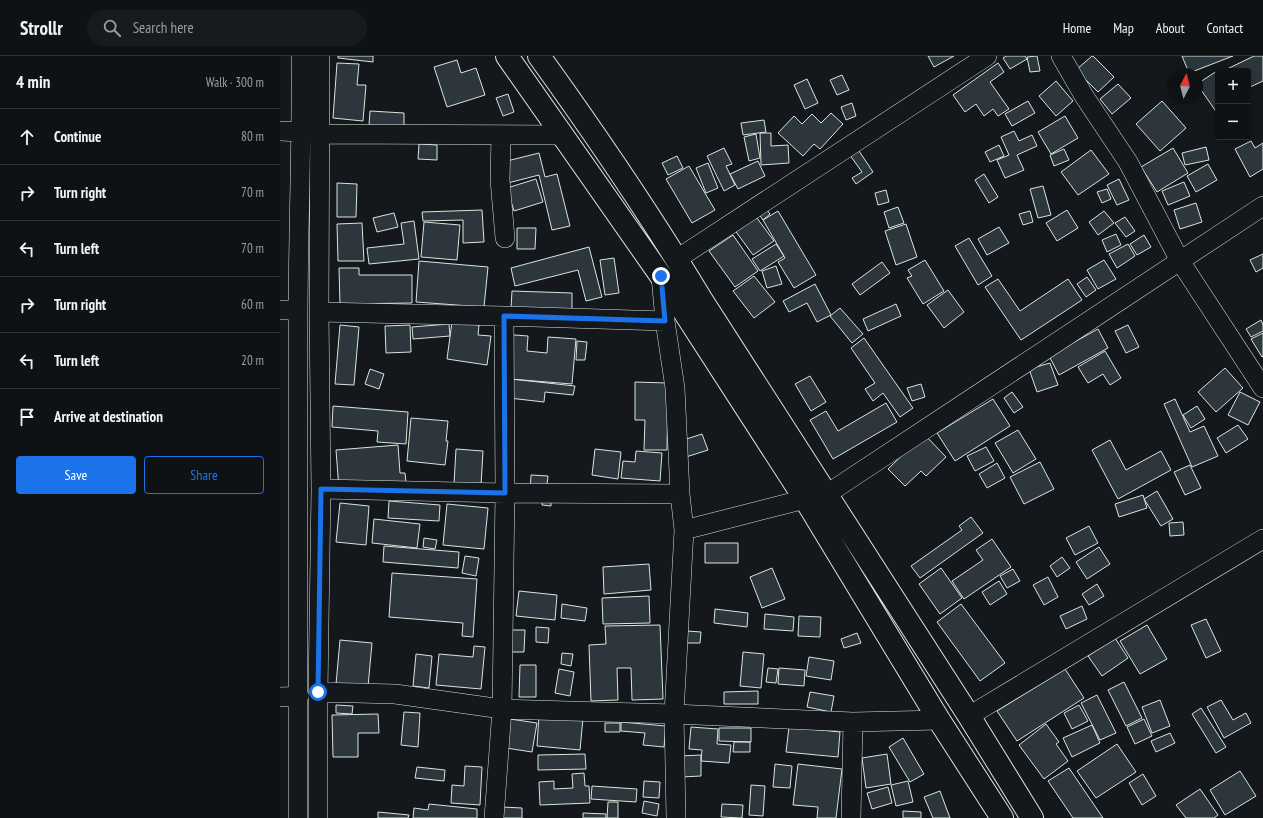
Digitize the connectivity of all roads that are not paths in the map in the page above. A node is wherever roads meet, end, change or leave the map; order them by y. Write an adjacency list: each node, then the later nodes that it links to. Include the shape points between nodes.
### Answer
1 (301, 56): 8 (street)
2 (320, 56): 8 (street)
3 (507, 56): 10 (main road)
4 (539, 56): 13 (main road, via 599,140)
5 (986, 56): 13 (street)
6 (1061, 56): 14 (street, via 1128,162)
7 (280, 131): 8 (street)
8 (310, 133): 9 (street); 16 (street); 17 (street)
9 (501, 135): 10 (street); 12 (street, via 500,180)
10 (561, 135): 15 (main road)
11 (1263, 206): 14 (street)
12 (505, 238)
13 (677, 259): 24 (main road)
14 (1180, 261): 20 (street); 24 (street)
15 (661, 276): 19 (street); 25 (main road)
16 (289, 310): 26 (street)
17 (319, 312): 18 (street); 21 (street)
18 (504, 316): 19 (street); 22 (street)
19 (665, 321): 23 (street, via 675,388)
20 (1263, 388)
21 (321, 489): 22 (street); 29 (street)
22 (505, 493): 23 (street); 32 (street)
23 (680, 494): 27 (street)
24 (827, 494): 34 (main road)
25 (805, 500): 27 (street); 35 (main road)
26 (289, 503): 30 (street)
27 (684, 530): 33 (street)
28 (1263, 539): 34 (street)
29 (318, 692): 32 (street, via 395,694); 38 (street)
30 (299, 696): 31 (street); 37 (street)
31 (280, 697)
32 (502, 709): 33 (street); 39 (street)
33 (674, 714): 36 (street); 40 (street)
34 (969, 716): 43 (main road)
35 (939, 720): 36 (street); 42 (main road)
36 (853, 722): 41 (street)
37 (298, 818)
38 (318, 818)
39 (494, 818)
40 (676, 818)
41 (851, 818)
42 (1002, 818)
43 (1032, 818)

